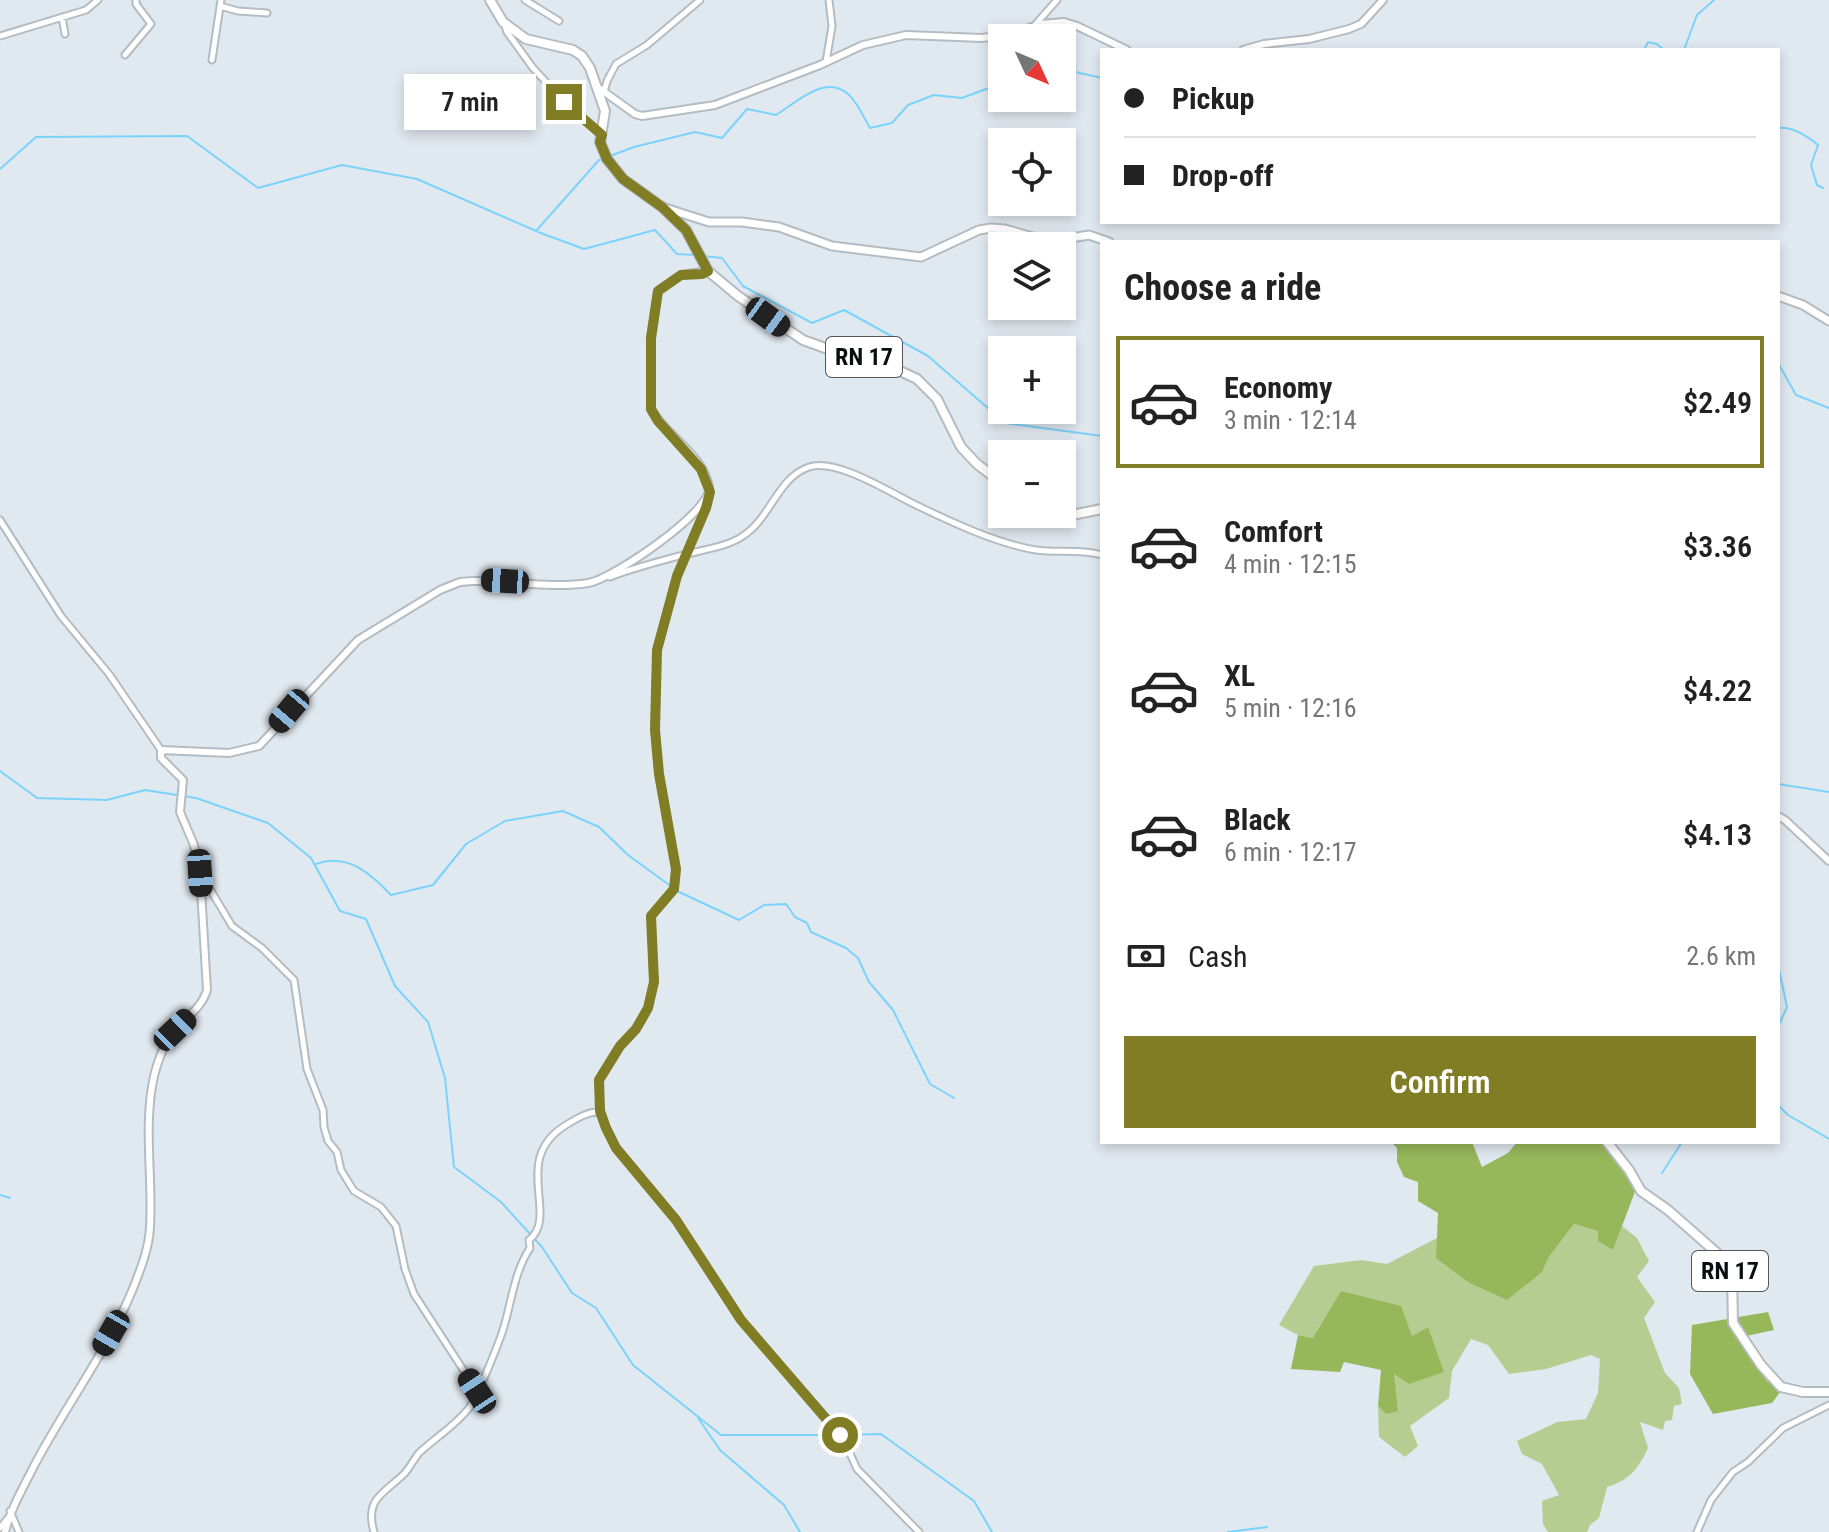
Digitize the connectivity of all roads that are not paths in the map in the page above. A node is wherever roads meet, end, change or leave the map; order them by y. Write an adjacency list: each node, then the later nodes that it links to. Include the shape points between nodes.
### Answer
1 (98, 0): 11 (street)
2 (136, 0): 21 (street, via 151,24)
3 (490, 0): 13 (main road, RN 17)
4 (525, 0): 12 (street)
5 (700, 0): 24 (street, via 616,64)
6 (829, 0): 23 (street, via 832,26)
7 (1057, 0): 14 (street)
8 (1383, 0): 20 (street, via 1349,29)
9 (220, 3): 10 (street, via 238,11); 22 (street)
10 (267, 13)
11 (62, 17): 16 (street); 17 (street)
12 (559, 21)
13 (503, 22): 24 (main road, RN 17, via 526,39 582,56); 25 (street, via 533,68)
14 (1036, 24)
15 (1076, 26): 19 (street)
16 (65, 34)
17 (0, 36)
18 (988, 37): 23 (street, via 900,36)
19 (1123, 48)
20 (1250, 48)
21 (125, 55)
22 (212, 60)
23 (826, 62): 24 (street, via 728,100 660,113 635,114)
24 (600, 89): 25 (main road, RN 17, via 605,111)
25 (602, 135): 26 (main road, RN 17, via 606,155 623,179)
26 (662, 207): 27 (main road, via 709,222 921,257 991,228 1040,239 1089,235); 28 (main road, RN 17, via 686,230)
27 (1103, 240)
28 (708, 271): 31 (main road, RN 17, via 803,340 879,361 917,379 937,399 961,447); 32 (street, via 681,275 658,291 650,397 658,421 706,477)
29 (1780, 297): 30 (main road)
30 (1829, 321)
31 (988, 472)
32 (706, 499): 36 (street); 38 (street, via 680,528)
33 (1100, 509): 34 (main road)
34 (1076, 514)
35 (0, 520): 39 (street, via 61,616 100,661)
36 (687, 554): 37 (street, via 743,537 794,476 825,465 945,519 1033,550); 38 (street); 43 (street, via 657,650 655,690 659,774 676,869 674,889 651,916 654,982 648,1008 599,1080)
37 (1100, 555)
38 (600, 580): 39 (street, via 460,582 358,640 259,746 229,753)
39 (161, 750): 42 (street, via 161,758 183,780 180,812)
40 (1780, 817): 41 (street)
41 (1829, 861)
42 (200, 873): 45 (street, via 232,926 294,980 307,1069 328,1141 354,1191 381,1207 396,1226 414,1294); 48 (street, via 207,990 201,1005 175,1030 154,1077 145,1253 111,1333)
43 (600, 1111): 45 (street, via 584,1113 555,1131 538,1160 541,1217); 53 (street, via 616,1148 676,1220 741,1320 843,1438 857,1469)
44 (1609, 1144): 46 (main road, RN 17, via 1641,1191 1726,1261 1732,1275 1733,1323 1761,1365 1781,1387)
45 (477, 1391): 52 (street, via 469,1408 375,1500 370,1516)
46 (1829, 1392)
47 (1829, 1405): 54 (street, via 1783,1428 1733,1472 1711,1500)
48 (9, 1514): 49 (street); 50 (street); 51 (street)
49 (0, 1528)
50 (5, 1532)
51 (19, 1532)
52 (374, 1532)
53 (919, 1532)
54 (1697, 1532)

